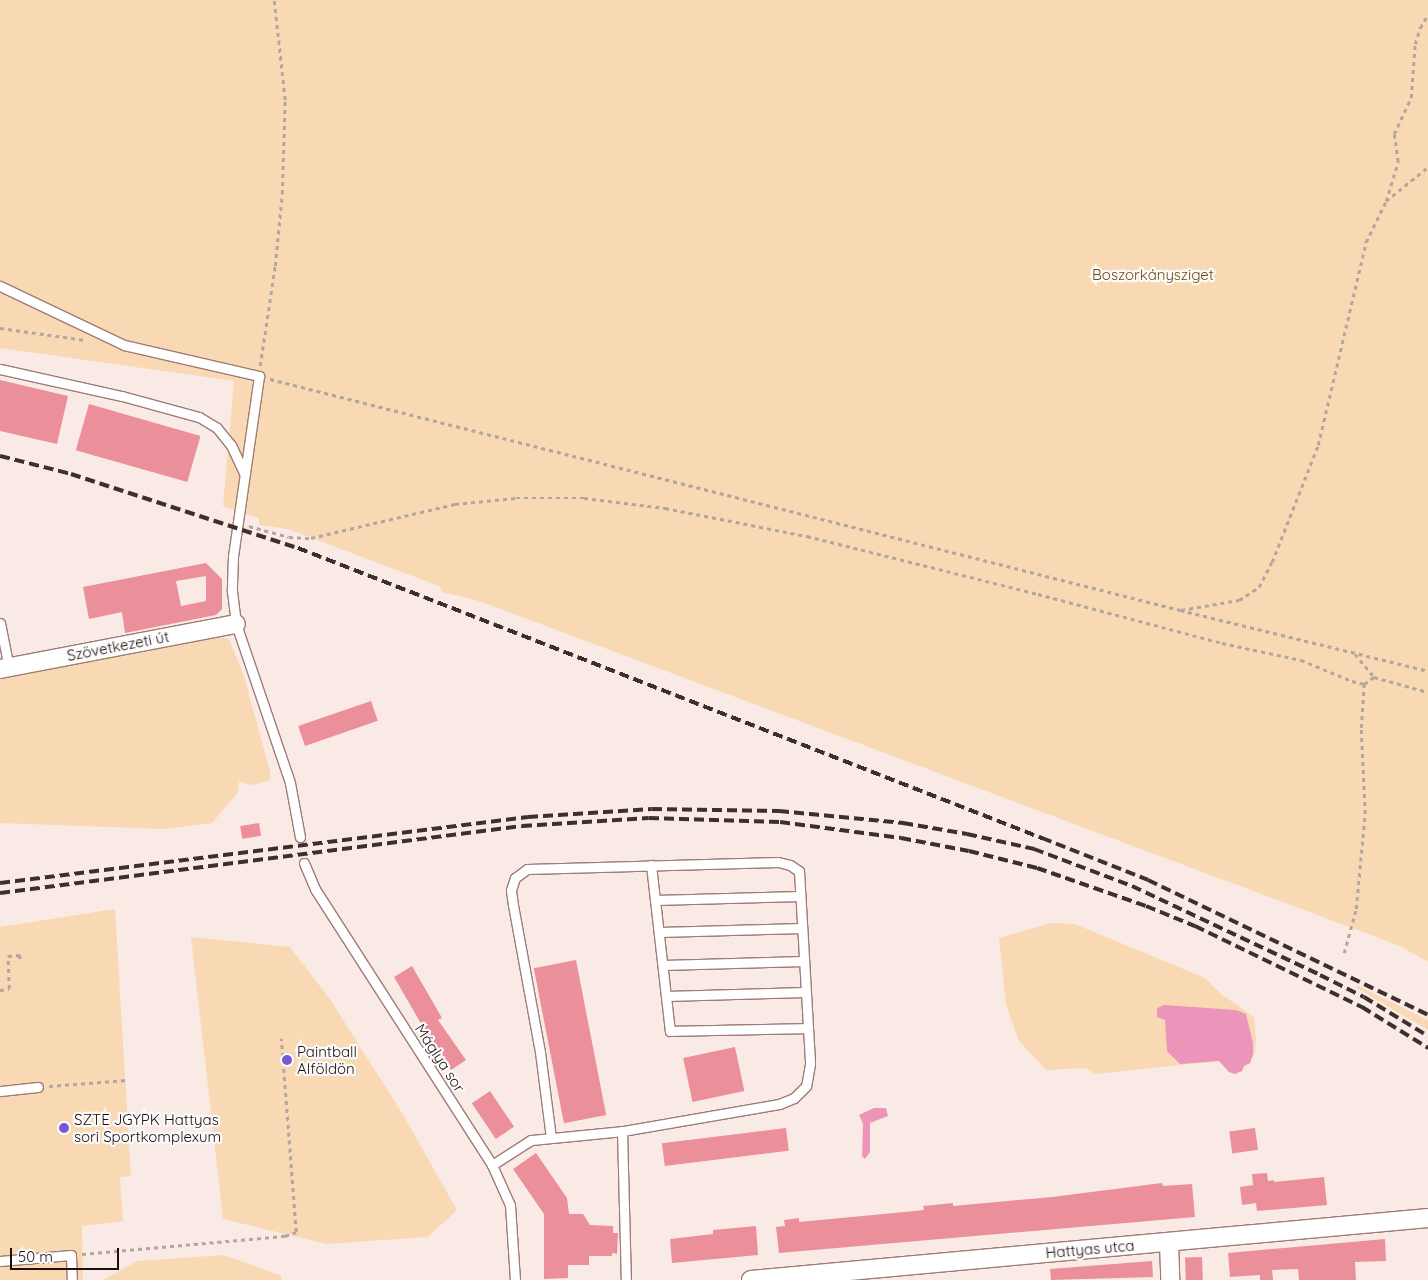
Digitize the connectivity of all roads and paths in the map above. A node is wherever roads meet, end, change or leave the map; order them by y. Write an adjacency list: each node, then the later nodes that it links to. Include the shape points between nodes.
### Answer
1 (274, 0): 9 (path, via 285,100 282,194)
2 (1428, 14): 4 (path, via 1416,44 1411,98 1394,134 1398,162)
3 (1428, 167): 4 (path)
4 (1386, 201): 12 (path, via 1366,242 1318,445 1268,570 1259,587 1240,600)
5 (0, 286): 9 (lane, via 124,345)
6 (0, 328): 7 (path)
7 (86, 340)
8 (0, 369): 10 (lane, via 199,417 217,428 231,445)
9 (259, 376): 10 (lane); 12 (path)
10 (244, 473): 11 (lane)
11 (238, 523): 14 (lane, via 232,584); 19 (path, via 289,537 311,538 455,504 516,498 584,498 665,508 808,536 1029,591 1213,641 1301,660)
12 (1180, 610): 15 (path)
13 (0, 623): 16 (lane)
14 (236, 624): 16 (street, Szövetkezeti út); 21 (lane, via 290,783)
15 (1354, 652): 17 (path); 18 (path)
16 (4, 668)
17 (1428, 671)
18 (1374, 678): 19 (path); 20 (path)
19 (1364, 684): 28 (path, via 1361,728 1365,814 1356,910)
20 (1428, 692)
21 (300, 837)
22 (304, 863): 42 (lane, Máglya sor, via 315,889)
23 (651, 865): 24 (lane, via 778,862 790,865 798,872); 25 (lane); 41 (lane, via 527,869 515,878 510,890 540,1052)
24 (800, 896): 25 (lane); 26 (lane)
25 (655, 900): 27 (lane)
26 (802, 928): 27 (lane); 30 (lane)
27 (659, 932): 31 (lane)
28 (1344, 952)
29 (20, 961): 32 (path, via 20,955 8,956 9,989)
30 (804, 961): 31 (lane); 33 (lane)
31 (662, 965): 34 (lane)
32 (0, 990)
33 (806, 992): 34 (lane); 35 (lane)
34 (666, 996): 35 (lane, via 670,1031)
35 (808, 1028): 40 (lane, via 810,1064 806,1086 794,1098 779,1104)
36 (281, 1039): 45 (path, via 296,1232 285,1236)
37 (126, 1080): 38 (path)
38 (38, 1087): 39 (lane)
39 (0, 1091)
40 (622, 1131): 41 (lane); 50 (lane)
41 (551, 1138): 42 (lane, via 531,1140)
42 (492, 1165): 49 (lane, Máglya sor, via 510,1205)
43 (1428, 1218): 44 (street, Hattyas utca)
44 (1169, 1242): 47 (street, Hattyas utca); 52 (street)
45 (70, 1255): 46 (lane); 48 (lane)
46 (0, 1261)
47 (828, 1277): 51 (street, Hattyas utca)
48 (72, 1280)
49 (516, 1280)
50 (626, 1280)
51 (751, 1280)
52 (1170, 1280)

